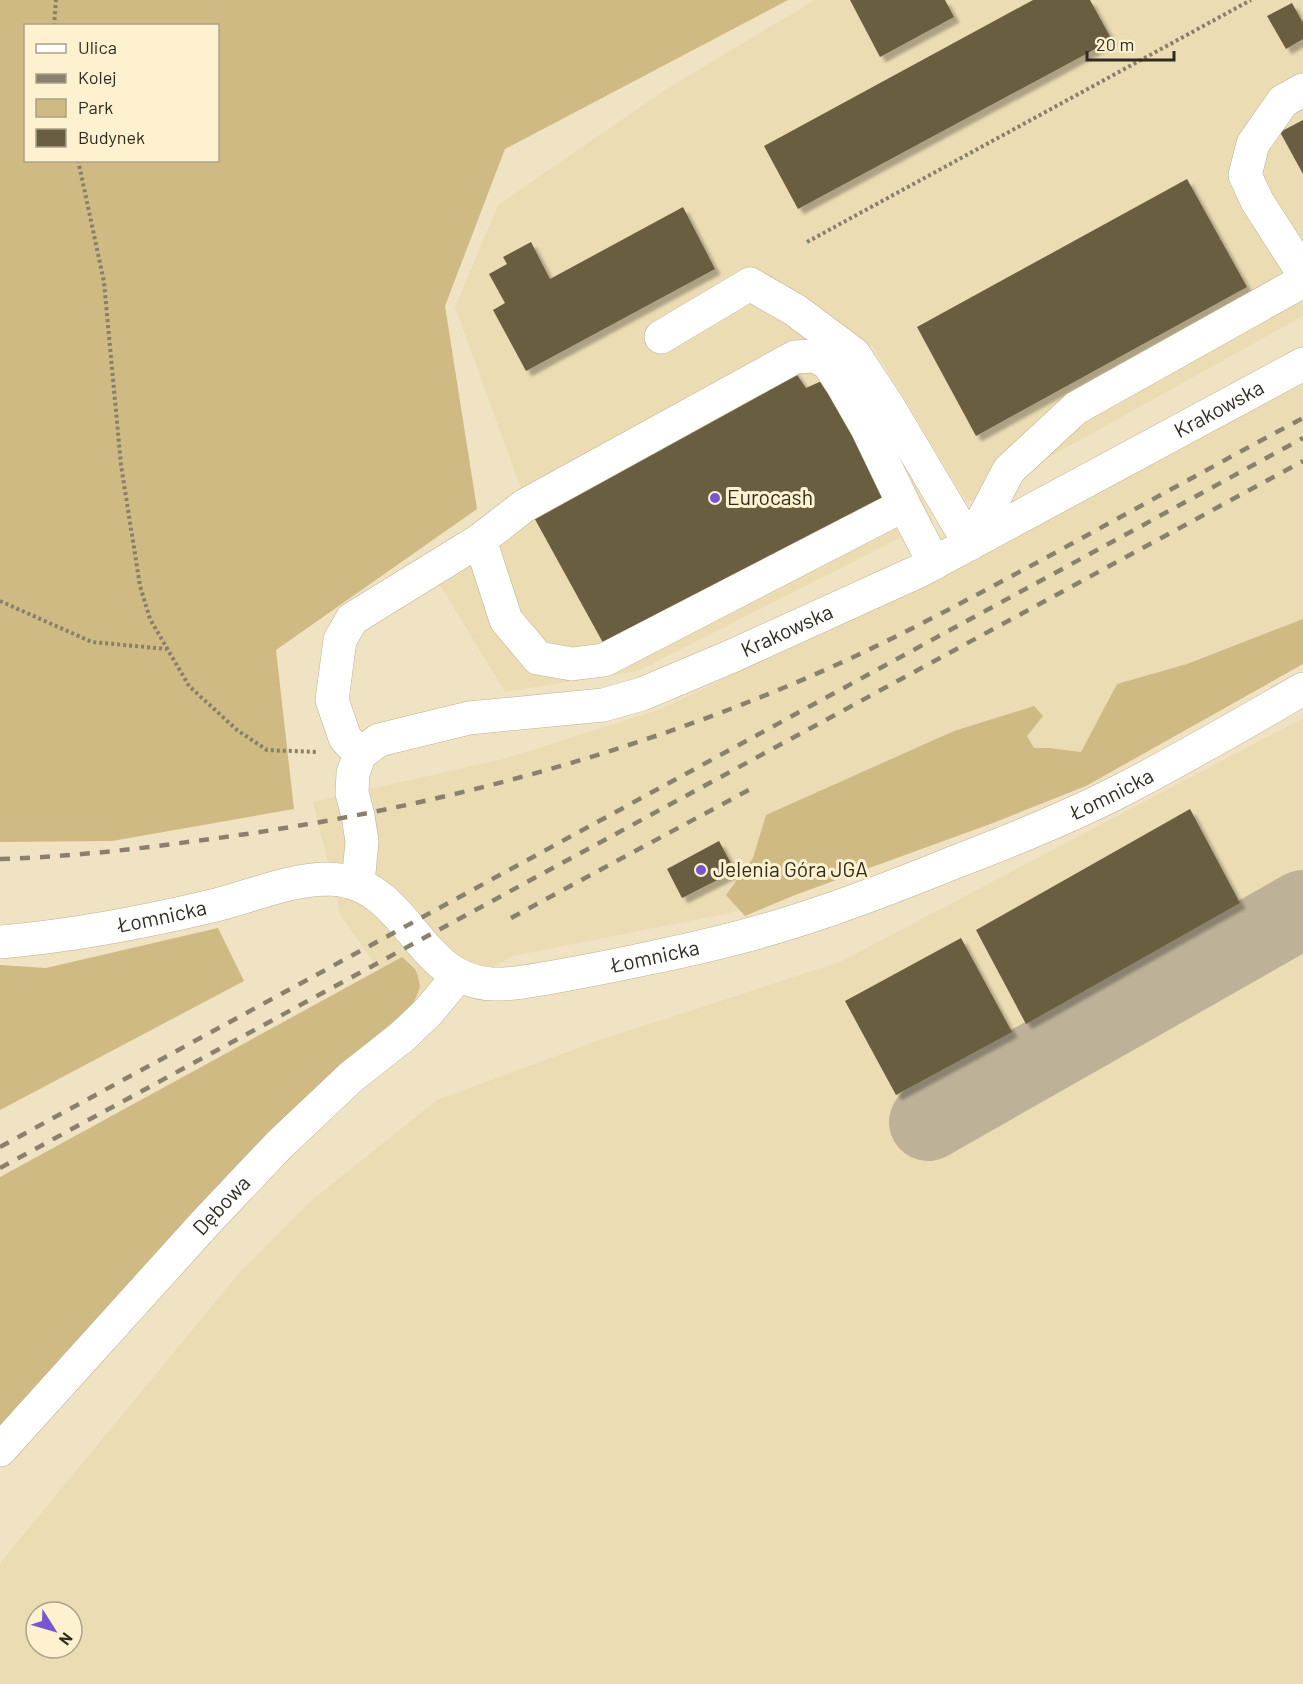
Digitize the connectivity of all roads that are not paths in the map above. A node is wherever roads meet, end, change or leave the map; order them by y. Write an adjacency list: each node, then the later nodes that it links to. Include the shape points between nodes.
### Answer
1 (1303, 90): 2 (street, via 1283,101 1253,144 1245,175)
2 (1303, 273)
3 (1303, 281): 8 (street, via 1076,408 1009,470)
4 (661, 337): 8 (street, via 750,284 795,310 854,354)
5 (1303, 364): 8 (street, Krakowska)
6 (904, 505): 7 (street, via 604,660 572,664 538,658 506,620); 7 (street, via 867,428 828,363 815,356 795,357 524,506); 9 (street)
7 (480, 540): 11 (street, via 352,619 340,640 332,700 345,738)
8 (970, 544): 9 (street, Krakowska)
9 (934, 563): 11 (street, Krakowska, via 642,694 603,705 469,718 380,740)
10 (1303, 689): 14 (street, Łomnicka, via 1117,793 1070,815 835,908 712,945 603,968 516,983 483,983)
11 (360, 754): 12 (street, via 353,773 352,793 362,841)
12 (358, 884): 13 (street, Łomnicka, via 342,880 298,882 215,905 74,934); 14 (street, Łomnicka, via 383,899 434,958)
13 (0, 942)
14 (458, 976): 15 (street, Dębowa, via 403,1036 351,1077 279,1145)
15 (0, 1450)

